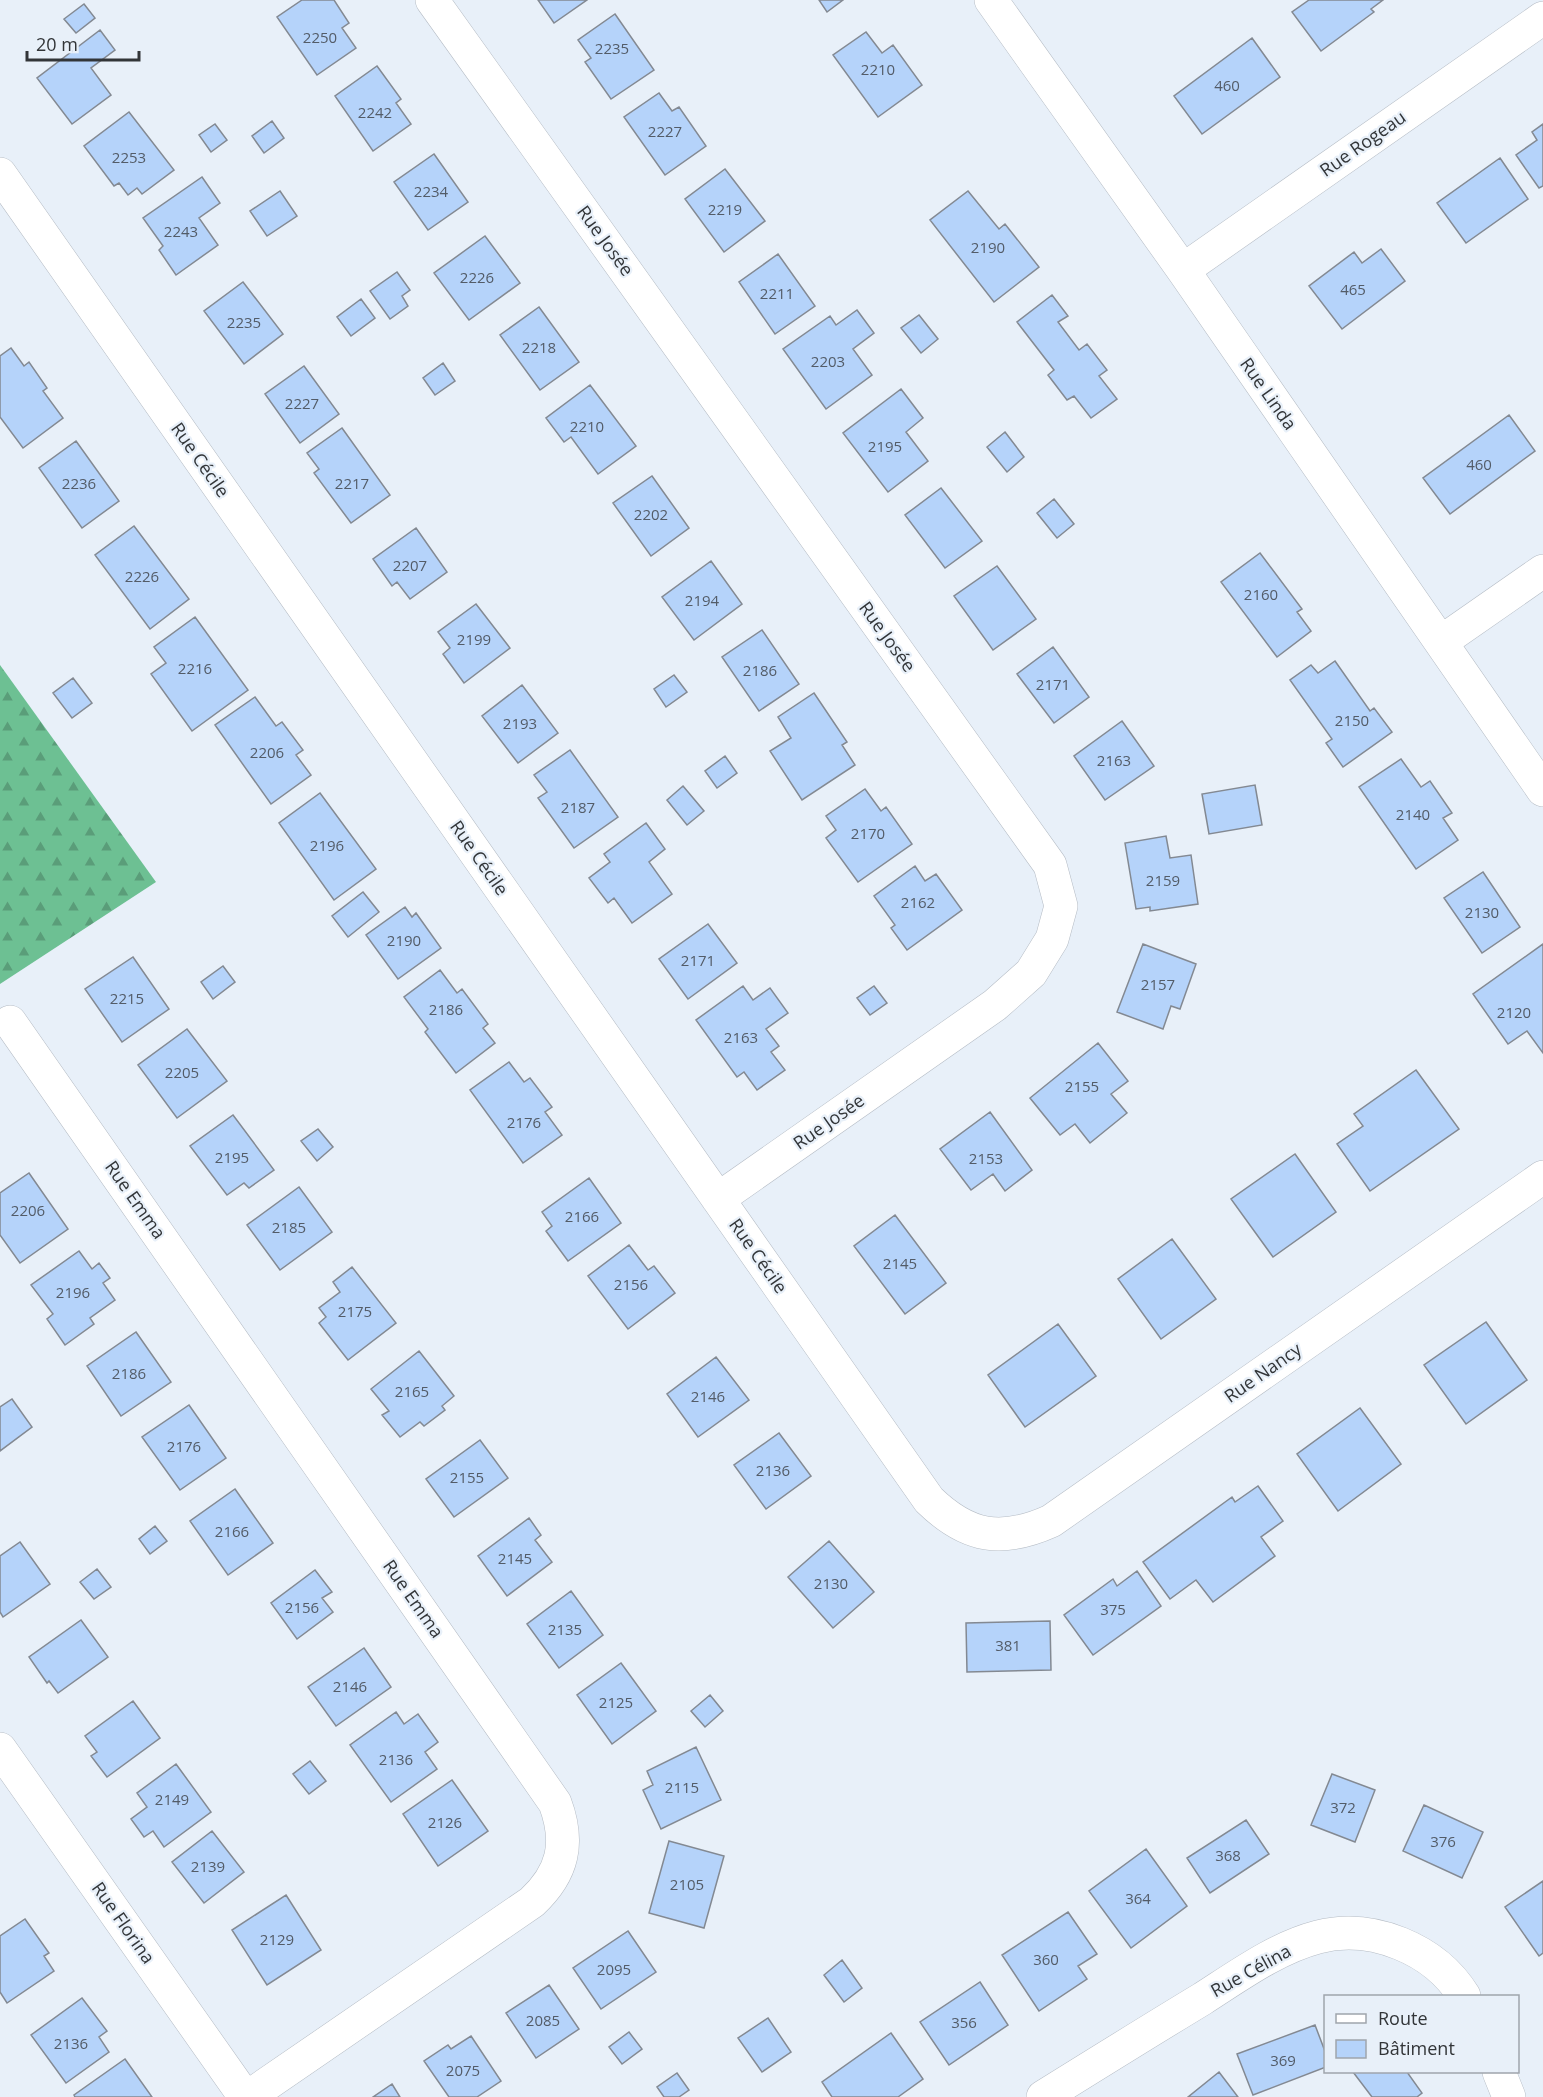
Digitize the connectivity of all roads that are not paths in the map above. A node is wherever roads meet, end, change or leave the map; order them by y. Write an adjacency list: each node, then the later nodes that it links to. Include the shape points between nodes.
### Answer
1 (432, 0): 11 (street, Rue Josée, via 1050,864 1061,906 1052,939 1031,973 995,1005)
2 (991, 0): 5 (street, Rue Linda)
3 (1543, 18): 5 (street, Rue Rogeau)
4 (0, 174): 11 (street, Rue Cécile)
5 (1183, 270): 7 (street, Rue Linda)
6 (1543, 571): 7 (street)
7 (1441, 642): 8 (street, Rue Linda)
8 (1543, 790)
9 (10, 1022): 16 (street, Rue Emma, via 555,1803 561,1819 564,1843 560,1864 547,1888 532,1902)
10 (1543, 1177): 12 (street, Rue Nancy, via 1051,1521 1008,1534)
11 (718, 1199): 12 (street, Rue Cécile, via 929,1500 953,1521)
12 (970, 1529)
13 (0, 1749): 16 (street, Rue Florina)
14 (1463, 1995): 17 (street, Rue Célina, via 1425,1955 1388,1939 1352,1933 1318,1937 1283,1950 1239,1975)
15 (1499, 2073): 18 (street)
16 (247, 2097)
17 (1043, 2097)
18 (1509, 2097)

